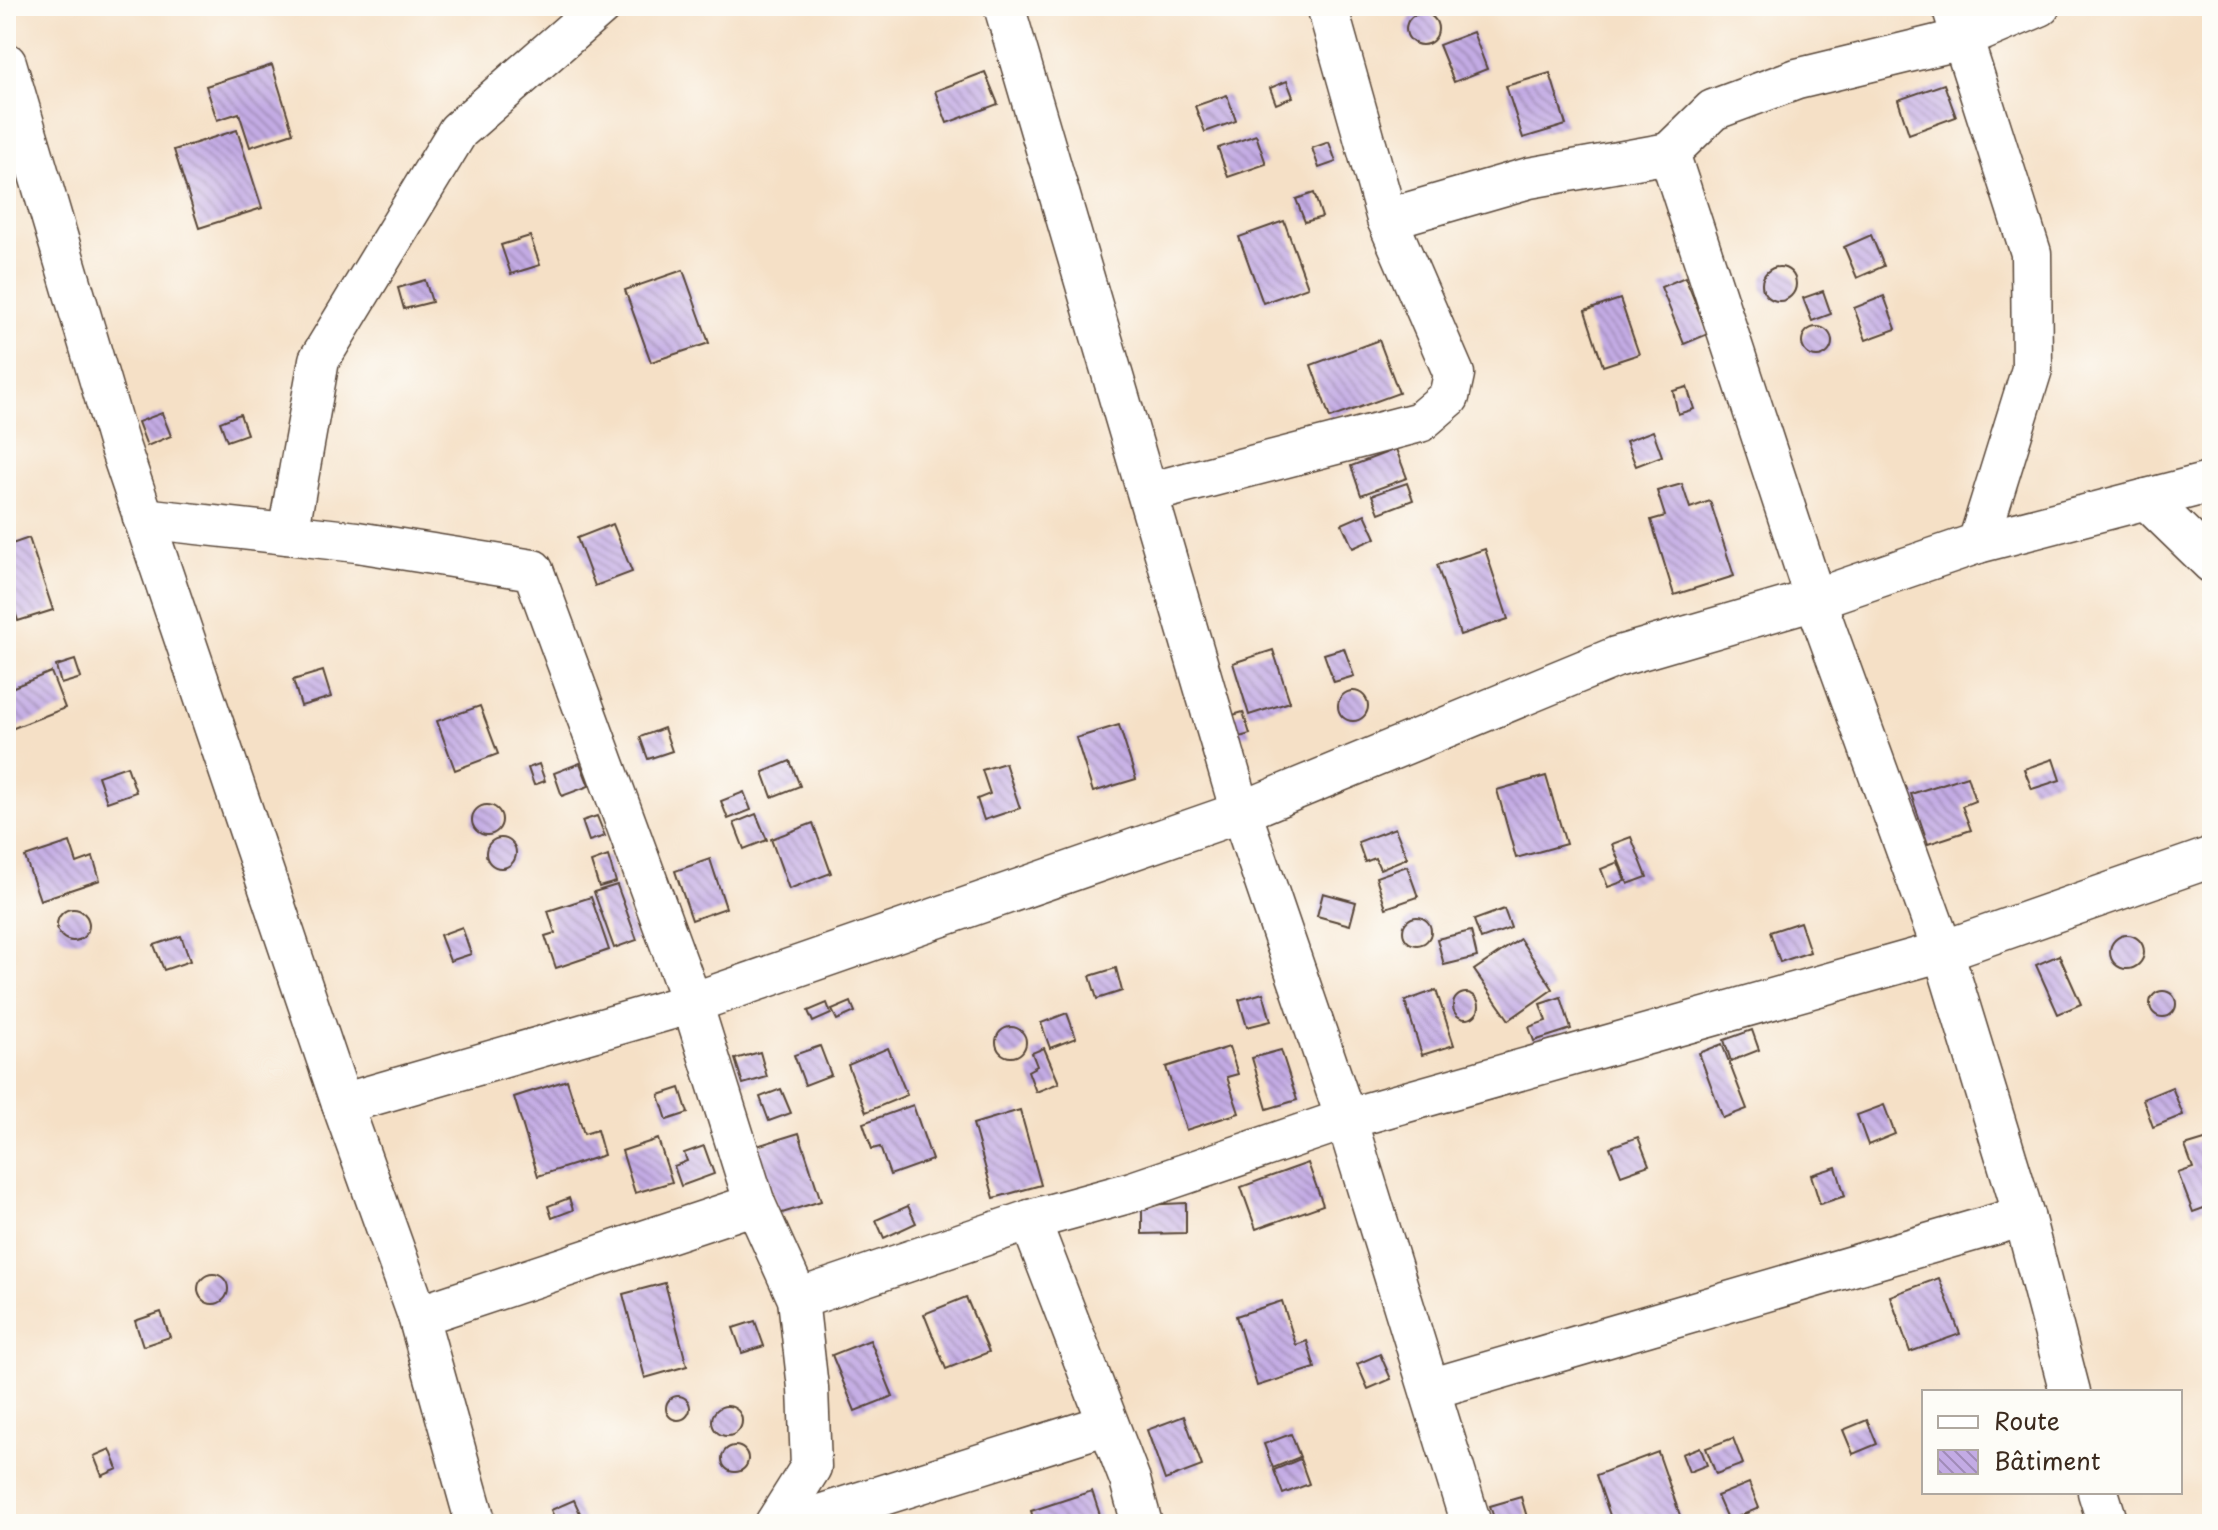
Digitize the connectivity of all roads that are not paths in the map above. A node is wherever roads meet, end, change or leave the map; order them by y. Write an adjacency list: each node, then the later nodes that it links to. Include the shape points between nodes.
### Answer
1 (601, 6): 13 (street, via 458,131 319,360)
2 (1004, 6): 10 (street)
3 (1327, 6): 8 (street)
4 (2040, 6): 5 (street)
5 (1957, 22): 7 (street, via 1713,110); 14 (street, via 2031,253 2032,369)
6 (6, 63): 12 (street)
7 (1669, 153): 8 (street, via 1529,178); 16 (street)
8 (1387, 219): 10 (street, via 1454,374 1449,397 1420,422)
9 (2212, 482): 11 (street)
10 (1148, 493): 17 (street)
11 (2146, 499): 14 (street); 15 (street)
12 (143, 518): 13 (street); 21 (street)
13 (288, 534): 20 (street, via 533,570)
14 (1978, 543): 16 (street)
15 (2212, 563)
16 (1815, 599): 17 (street, via 1616,657); 19 (street)
17 (1241, 812): 20 (street); 22 (street)
18 (2212, 857): 19 (street)
19 (1943, 951): 22 (street); 24 (street)
20 (692, 1003): 21 (street); 23 (street)
21 (342, 1104): 27 (street)
22 (1346, 1119): 25 (street, via 1132,1192); 28 (street)
23 (755, 1204): 26 (street); 27 (street)
24 (2024, 1216): 28 (street); 29 (street)
25 (1030, 1220): 26 (street); 30 (street)
26 (798, 1299): 34 (street, via 811,1467)
27 (418, 1316): 33 (street)
28 (1430, 1389): 37 (street)
29 (2069, 1390)
30 (1108, 1424): 35 (street); 36 (street)
31 (2079, 1494): 38 (street)
32 (2099, 1494): 39 (street)
33 (476, 1524)
34 (775, 1524)
35 (791, 1524)
36 (1142, 1524)
37 (1471, 1524)
38 (2078, 1524)
39 (2108, 1524)

